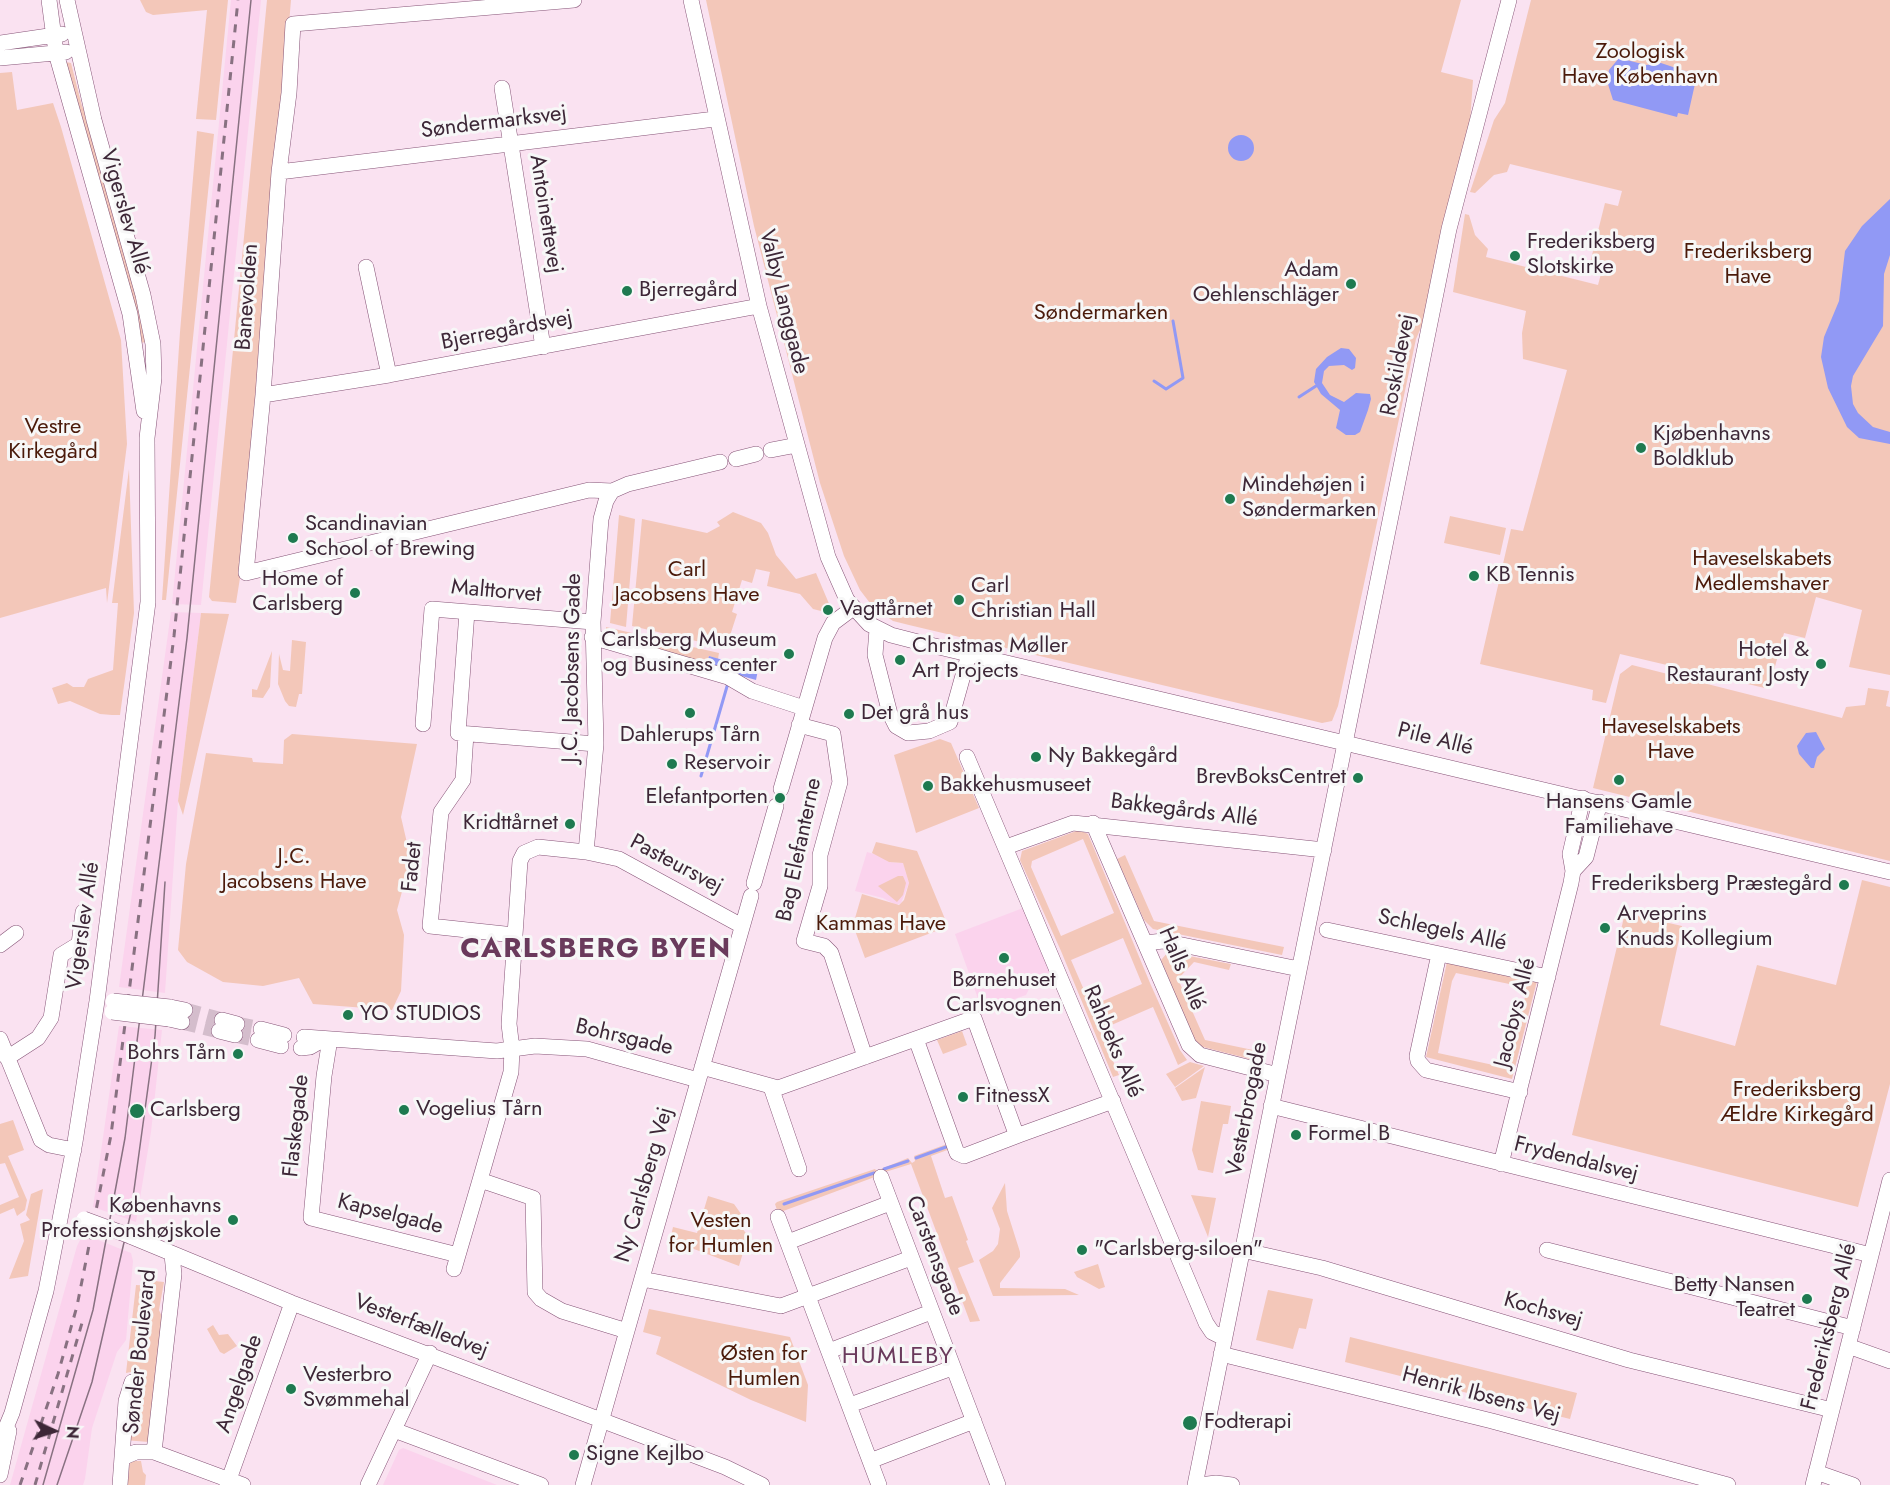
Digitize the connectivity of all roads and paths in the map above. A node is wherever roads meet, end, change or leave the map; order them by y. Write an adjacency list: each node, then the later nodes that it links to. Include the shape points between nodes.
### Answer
1 (49, 0): 7 (street, Vigerslev Allé)
2 (67, 0): 6 (street, Vigerslev Allé)
3 (574, 0): 15 (street, Banevolden, via 293,24)
4 (691, 0): 13 (street, Valby Langgade)
5 (1509, 0): 35 (street, Roskildevej, via 1449,229)
6 (74, 32): 7 (street); 9 (street, Vigerslev Allé)
7 (52, 35): 8 (street); 10 (street, Vigerslev Allé)
8 (0, 43)
9 (78, 50): 10 (street); 21 (street, Vigerslev Allé, via 149,318 154,371)
10 (56, 53): 11 (street); 21 (street, Vigerslev Allé, via 130,314)
11 (0, 58)
12 (502, 88): 14 (street, Antoinettevej)
13 (715, 118): 14 (street, Søndermarksvej); 17 (street, Valby Langgade)
14 (511, 143): 15 (street, Søndermarksvej); 18 (street, Antoinettevej)
15 (279, 172): 20 (street, Banevolden)
16 (366, 267): 19 (street)
17 (759, 306): 18 (street, Bjerregårdsvej); 22 (street, Valby Langgade)
18 (543, 347): 19 (street, Bjerregårdsvej)
19 (389, 375): 20 (street, Bjerregårdsvej)
20 (263, 395): 25 (street, Banevolden, via 246,573 589,490)
21 (147, 438): 58 (street, Vigerslev Allé, via 147,614)
22 (797, 445): 23 (street); 26 (street, Valby Langgade, via 828,557)
23 (736, 459)
24 (720, 462): 25 (street)
25 (612, 491): 28 (street, J.C. Jacobsens Gade, via 601,519)
26 (853, 608): 29 (street, Pile Allé); 31 (street, via 829,630)
27 (467, 612): 28 (street, Malttorvet); 32 (street, Malttorvet, via 432,609); 34 (street, Fadet)
28 (593, 629): 31 (street, Malttorvet, via 728,676 752,691); 36 (street, J.C. Jacobsens Gade)
29 (878, 629): 30 (street, Pile Allé); 30 (street, via 875,655 896,726 908,733 921,733 950,722)
30 (969, 654): 35 (street, Pile Allé)
31 (804, 708): 33 (street)
32 (423, 724)
33 (799, 725): 38 (street); 69 (street, Bag Elefanterne, via 833,734 840,782 820,855 820,886 804,941 824,946 831,953)
34 (462, 734): 36 (street); 52 (street, Fadet, via 463,780 441,812 430,927)
35 (1346, 742): 39 (street, Pile Allé); 44 (street, Vesterbrogade)
36 (596, 744): 45 (street, J.C. Jacobsens Gade)
37 (967, 757): 43 (street, Rahbeks Allé)
38 (781, 789)
39 (1583, 798): 40 (street, Pile Allé); 46 (street, Jacobys Allé, via 1570,854)
40 (1600, 802): 46 (street, Jacobys Allé, via 1586,857); 47 (street, Pile Allé)
41 (776, 806): 49 (street, Ny Carlsberg Vej)
42 (1093, 823): 43 (street, Bakkegårds Allé, via 1073,823); 44 (street, Bakkegårds Allé); 53 (street, Halls Allé)
43 (1006, 847): 75 (street, Rahbeks Allé)
44 (1324, 850): 56 (street, Vesterbrogade)
45 (586, 852): 49 (street, Pasteursvej, via 619,859); 52 (street, Pasteursvej, via 538,847 524,853 520,861)
46 (1573, 871): 57 (street, Jacobys Allé)
47 (1890, 872)
48 (83, 912): 70 (street, via 79,944 62,955 51,1018 38,1038)
49 (742, 926): 71 (street, Ny Carlsberg Vej)
50 (1327, 930): 55 (street, Schlegels Allé)
51 (16, 933): 54 (street)
52 (514, 935): 68 (street, via 508,1024)
53 (1145, 943): 56 (street, via 1163,941); 72 (street, Halls Allé, via 1193,1051)
54 (0, 945)
55 (1439, 954): 57 (street, Schlegels Allé); 74 (street, via 1418,1062 1426,1070)
56 (1299, 969): 72 (street, Vesterbrogade)
57 (1548, 977): 74 (street, Jacobys Allé)
58 (97, 1001): 59 (street, bridge); 78 (street, Vigerslev Allé)
59 (177, 1015)
60 (220, 1025): 61 (street)
61 (236, 1029)
62 (260, 1035): 66 (street)
63 (0, 1039): 70 (street)
64 (327, 1039): 67 (street, Bohrsgade, via 310,1047); 68 (street, Bohrsgade); 87 (street, Flaskegade)
65 (916, 1039): 69 (street); 77 (street, via 957,1152 964,1156); 77 (street, via 974,1018)
66 (283, 1040)
67 (303, 1043)
68 (512, 1049): 71 (street, Bohrsgade, via 587,1049); 82 (street, via 512,1072)
69 (865, 1057): 73 (street, via 778,1088)
70 (8, 1058): 78 (street, via 42,1140)
71 (700, 1074): 73 (street, Bohrsgade); 94 (street, Ny Carlsberg Vej)
72 (1278, 1075): 76 (street, Vesterbrogade)
73 (771, 1087): 80 (street)
74 (1520, 1092): 79 (street, Jacobys Allé)
75 (1113, 1101): 77 (street); 100 (street, Rahbeks Allé, via 1206,1323 1212,1332)
76 (1271, 1106): 79 (street, Frydendalsvej); 89 (street, Vesterbrogade)
77 (1019, 1135)
78 (74, 1150): 85 (street, Vigerslev Allé)
79 (1501, 1164): 92 (street, Frydendalsvej)
80 (799, 1169)
81 (881, 1178): 84 (street, Carstensgade)
82 (480, 1180): 87 (street, Kapselgade, via 456,1262); 99 (street, via 533,1198 535,1292 541,1299 562,1311)
83 (1890, 1180): 92 (street, Frederiksberg Allé)
84 (890, 1203): 88 (street); 93 (street, Carstensgade)
85 (63, 1210): 91 (street, Vesterfælledvej, bridge); 110 (street, Vigerslev Allé)
86 (778, 1217): 88 (street)
87 (311, 1218)
88 (788, 1242): 95 (street)
89 (1242, 1250): 100 (street, Vesterbrogade); 109 (street, Kochsvej, via 1322,1268 1629,1360)
90 (1547, 1250): 98 (street)
91 (172, 1255): 96 (street, Vesterfælledvej); 115 (street, Sønder Boulevard, via 174,1274)
92 (1871, 1255): 98 (street, Frederiksberg Allé)
93 (911, 1258): 95 (street); 97 (street, Carstensgade)
94 (642, 1279): 95 (street, via 781,1306); 99 (street, Ny Carlsberg Vej)
95 (808, 1296): 102 (street)
96 (292, 1303): 103 (street, Vesterfælledvej); 120 (street, Angelgade)
97 (931, 1312): 102 (street); 106 (street, Carstensgade)
98 (1853, 1328): 101 (street, Frederiksberg Allé)
99 (627, 1331): 111 (street, Ny Carlsberg Vej)
100 (1224, 1338): 104 (street, Vesterbrogade)
101 (1848, 1346): 105 (street); 109 (street, Frederiksberg Allé)
102 (829, 1351): 108 (street)
103 (430, 1353): 111 (street, Vesterfælledvej); 113 (street)
104 (1221, 1354): 128 (street, Vesterbrogade); 130 (street, Henrik Ibsens Vej)
105 (1890, 1360)
106 (952, 1368): 108 (street); 112 (street, Carstensgade)
107 (132, 1382): 116 (street, Sønder Boulevard, via 126,1401)
108 (850, 1405): 117 (street)
109 (1832, 1410): 119 (street, Frederiksberg Allé)
110 (12, 1413): 114 (street, Vigerslev Allé); 118 (street, Vigerslev Allé)
111 (602, 1420): 124 (street, Ny Carlsberg Vej); 125 (street, Vesterfælledvej)
112 (974, 1421): 117 (street); 127 (street, Carstensgade)
113 (394, 1430): 122 (street); 123 (street)
114 (0, 1442)
115 (154, 1452): 116 (street, via 136,1452); 120 (street)
116 (122, 1458): 121 (street, Sønder Boulevard)
117 (870, 1461): 126 (street)
118 (0, 1475)
119 (1815, 1479): 131 (street)
120 (234, 1483)
121 (120, 1485)
122 (368, 1485)
123 (541, 1485)
124 (583, 1485)
125 (762, 1485)
126 (879, 1485)
127 (998, 1485)
128 (1198, 1485): 129 (street)
129 (1232, 1485)
130 (1728, 1485)
131 (1854, 1485)

